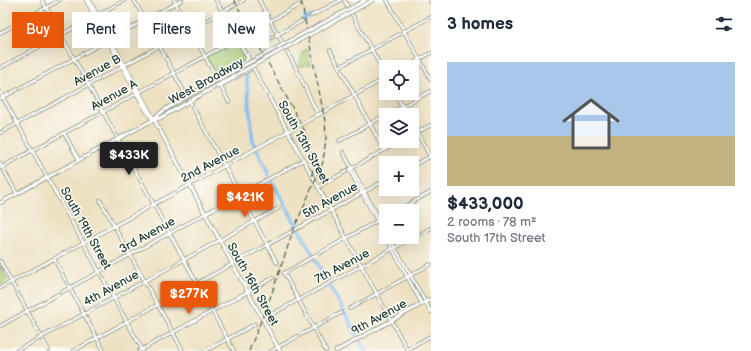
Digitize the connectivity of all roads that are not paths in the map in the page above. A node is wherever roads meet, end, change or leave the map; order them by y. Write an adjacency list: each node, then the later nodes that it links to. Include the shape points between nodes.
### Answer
1 (42, 0): 18 (street)
2 (60, 0): 18 (street)
3 (88, 0): 20 (main road, South 16th Street)
4 (125, 0): 21 (street)
5 (134, 0): 22 (street)
6 (174, 0): 16 (street)
7 (182, 0): 16 (street)
8 (216, 0): 25 (street, South 13th Street)
9 (244, 0): 25 (street, Avenue B)
10 (258, 0): 28 (street)
11 (341, 0): 26 (street)
12 (344, 0): 43 (street)
13 (373, 0): 15 (main road, West Broadway)
14 (387, 0): 30 (street)
15 (364, 2): 65 (main road, West Broadway, bridge)
16 (176, 4): 23 (street); 24 (street)
17 (298, 5): 28 (street)
18 (46, 8): 19 (street); 31 (street)
19 (48, 12)
20 (94, 12)
21 (103, 12)
22 (141, 12)
23 (160, 12)
24 (180, 12)
25 (222, 12)
26 (311, 16)
27 (431, 17): 30 (street)
28 (270, 21): 32 (street)
29 (302, 21): 32 (street)
30 (404, 31): 43 (street); 49 (street)
31 (0, 33)
32 (277, 34): 33 (street); 71 (street)
33 (269, 39)
34 (64, 41): 48 (street)
35 (37, 48): 53 (street)
36 (94, 48): 48 (street)
37 (113, 48): 51 (main road, South 16th Street)
38 (155, 48): 51 (street, Avenue B)
39 (160, 48): 55 (street)
40 (200, 48): 46 (street)
41 (220, 48): 46 (street, Avenue A)
42 (243, 48): 47 (street, South 13th Street)
43 (371, 49): 50 (street); 52 (street)
44 (330, 50): 52 (street)
45 (431, 54): 49 (street)
46 (204, 56): 47 (street, via 216,77 246,61); 55 (street, Avenue A)
47 (248, 56): 54 (street, South 13th Street)
48 (74, 59): 58 (street); 64 (street)
49 (420, 60): 56 (street)
50 (379, 64)
51 (123, 66): 58 (street, Avenue B); 62 (main road, South 16th Street)
52 (339, 67): 63 (street)
53 (0, 68)
54 (253, 68): 59 (street); 78 (street, South 13th Street)
55 (174, 73): 62 (street, Avenue A); 65 (street)
56 (431, 80)
57 (379, 81): 63 (street, 2nd Avenue)
58 (88, 85): 70 (street); 74 (street, Avenue B)
59 (220, 86): 65 (street, via 194,100); 67 (street)
60 (431, 91): 68 (street)
61 (0, 92): 64 (street, South 19th Street)
62 (138, 92): 70 (street, Avenue A); 73 (main road, South 16th Street)
63 (354, 96): 71 (street, 2nd Avenue); 75 (street)
64 (2, 98): 74 (street, South 19th Street)
65 (188, 99): 73 (main road, West Broadway); 93 (street)
66 (399, 100): 68 (street)
67 (229, 102)
68 (402, 106): 69 (street)
69 (398, 108)
70 (102, 112): 80 (street, Avenue A); 82 (street)
71 (318, 115): 78 (street, 2nd Avenue)
72 (379, 119): 75 (street)
73 (153, 120): 82 (main road, West Broadway); 98 (main road, South 16th Street)
74 (18, 123): 79 (street, Avenue B); 85 (street, South 19th Street)
75 (369, 124): 83 (street); 86 (street)
76 (431, 125): 77 (street)
77 (419, 131)
78 (287, 132): 90 (street, South 13th Street); 93 (street, 2nd Avenue)
79 (0, 133)
80 (64, 133): 85 (street, Avenue A); 89 (street)
81 (419, 136): 88 (street)
82 (118, 139): 89 (main road, West Broadway); 106 (street)
83 (339, 141)
84 (388, 148): 86 (street)
85 (33, 150): 94 (street, Avenue A); 96 (street, South 19th Street)
86 (384, 150): 95 (street)
87 (342, 152): 95 (street)
88 (431, 157): 92 (street)
89 (79, 160): 96 (main road, West Broadway)
90 (303, 160): 99 (street, South 13th Street); 103 (street, 3rd Avenue)
91 (0, 163): 94 (street)
92 (419, 163)
93 (225, 166): 98 (street, 2nd Avenue); 103 (street)
94 (1, 167): 102 (street)
95 (350, 168): 99 (street); 101 (street)
96 (48, 177): 102 (main road, West Broadway); 118 (street, South 19th Street)
97 (379, 184): 101 (street, 5th Avenue)
98 (189, 185): 106 (street, 2nd Avenue); 110 (main road, South 16th Street)
99 (318, 186): 109 (street, South 13th Street)
100 (431, 192): 107 (street)
101 (363, 193): 109 (street, 5th Avenue); 112 (street); 112 (street)
102 (17, 194): 105 (main road, West Broadway)
103 (240, 194): 110 (street, 3rd Avenue); 111 (street)
104 (100, 200): 113 (street)
105 (0, 203)
106 (153, 204): 113 (street, 2nd Avenue); 115 (street)
107 (409, 204)
108 (279, 208): 111 (street, 4th Avenue)
109 (331, 210): 116 (street, South 13th Street); 120 (street, 5th Avenue)
110 (205, 214): 115 (street, 3rd Avenue); 117 (main road, South 16th Street)
111 (254, 220): 117 (street, 4th Avenue); 120 (street)
112 (378, 220): 116 (street); 121 (street)
113 (114, 226): 118 (street, 2nd Avenue); 122 (street)
114 (431, 228): 121 (street, 7th Avenue)
115 (169, 233): 122 (street, 3rd Avenue); 124 (street)
116 (346, 238): 129 (street, South 13th Street); 142 (street, via 284,273)
117 (219, 240): 124 (street, 4th Avenue); 127 (main road, South 16th Street)
118 (84, 242): 123 (street, 2nd Avenue); 130 (street, South 19th Street)
119 (392, 244): 121 (street)
120 (268, 245): 126 (street); 127 (street, 5th Avenue)
121 (394, 248): 129 (street, 7th Avenue); 131 (street)
122 (130, 254): 130 (street, 3rd Avenue); 133 (street)
123 (54, 258): 134 (street, 2nd Avenue); 136 (street)
124 (183, 259): 133 (street, 4th Avenue); 135 (street)
125 (0, 261): 134 (street)
126 (277, 263)
127 (232, 264): 135 (street, 5th Avenue); 138 (main road, South 16th Street)
128 (431, 264): 131 (street)
129 (361, 266): 139 (street, South 13th Street); 142 (street, 7th Avenue)
130 (100, 271): 136 (street, 3rd Avenue); 140 (street, South 19th Street)
131 (409, 276): 139 (street); 143 (street)
132 (273, 278): 138 (street)
133 (144, 280): 140 (street, 4th Avenue); 144 (street)
134 (12, 282): 137 (street, 2nd Avenue); 146 (street)
135 (196, 284): 144 (street, 5th Avenue); 147 (street)
136 (70, 287): 146 (street, 3rd Avenue); 149 (street)
137 (0, 288)
138 (247, 292): 147 (street); 151 (main road, South 16th Street)
139 (376, 294): 145 (street); 152 (street, South 13th Street)
140 (114, 297): 149 (street, 4th Avenue); 153 (street, South 19th Street)
141 (431, 299): 143 (main road, 9th Avenue)
142 (298, 300): 151 (street, 7th Avenue); 156 (street)
143 (424, 303): 148 (street); 152 (main road, 9th Avenue)
144 (158, 305): 153 (street, 5th Avenue); 157 (street)
145 (349, 308)
146 (27, 310): 155 (street, 3rd Avenue); 159 (street)
147 (212, 311): 157 (street); 161 (street)
148 (431, 312)
149 (84, 313): 159 (street, 4th Avenue); 160 (street)
150 (341, 313): 156 (street)
151 (262, 320): 162 (main road, South 16th Street)
152 (391, 321): 164 (street, South 13th Street); 176 (main road, 9th Avenue)
153 (127, 322): 160 (street, 5th Avenue); 163 (street, South 19th Street)
154 (255, 324): 161 (street)
155 (0, 326)
156 (313, 328): 162 (street); 175 (street)
157 (173, 332): 163 (street); 170 (street)
158 (431, 336): 164 (street)
159 (42, 337): 165 (street, 4th Avenue); 166 (street)
160 (97, 338): 167 (street, 5th Avenue); 168 (street)
161 (227, 339): 171 (street); 172 (street)
162 (278, 347): 173 (street); 174 (main road, South 16th Street)
163 (143, 350): 169 (street)
164 (408, 350)
165 (16, 351)
166 (49, 351)
167 (73, 351)
168 (104, 351)
169 (138, 351)
170 (183, 351)
171 (205, 351)
172 (234, 351)
173 (271, 351)
174 (280, 351)
175 (326, 351)
176 (336, 351)

